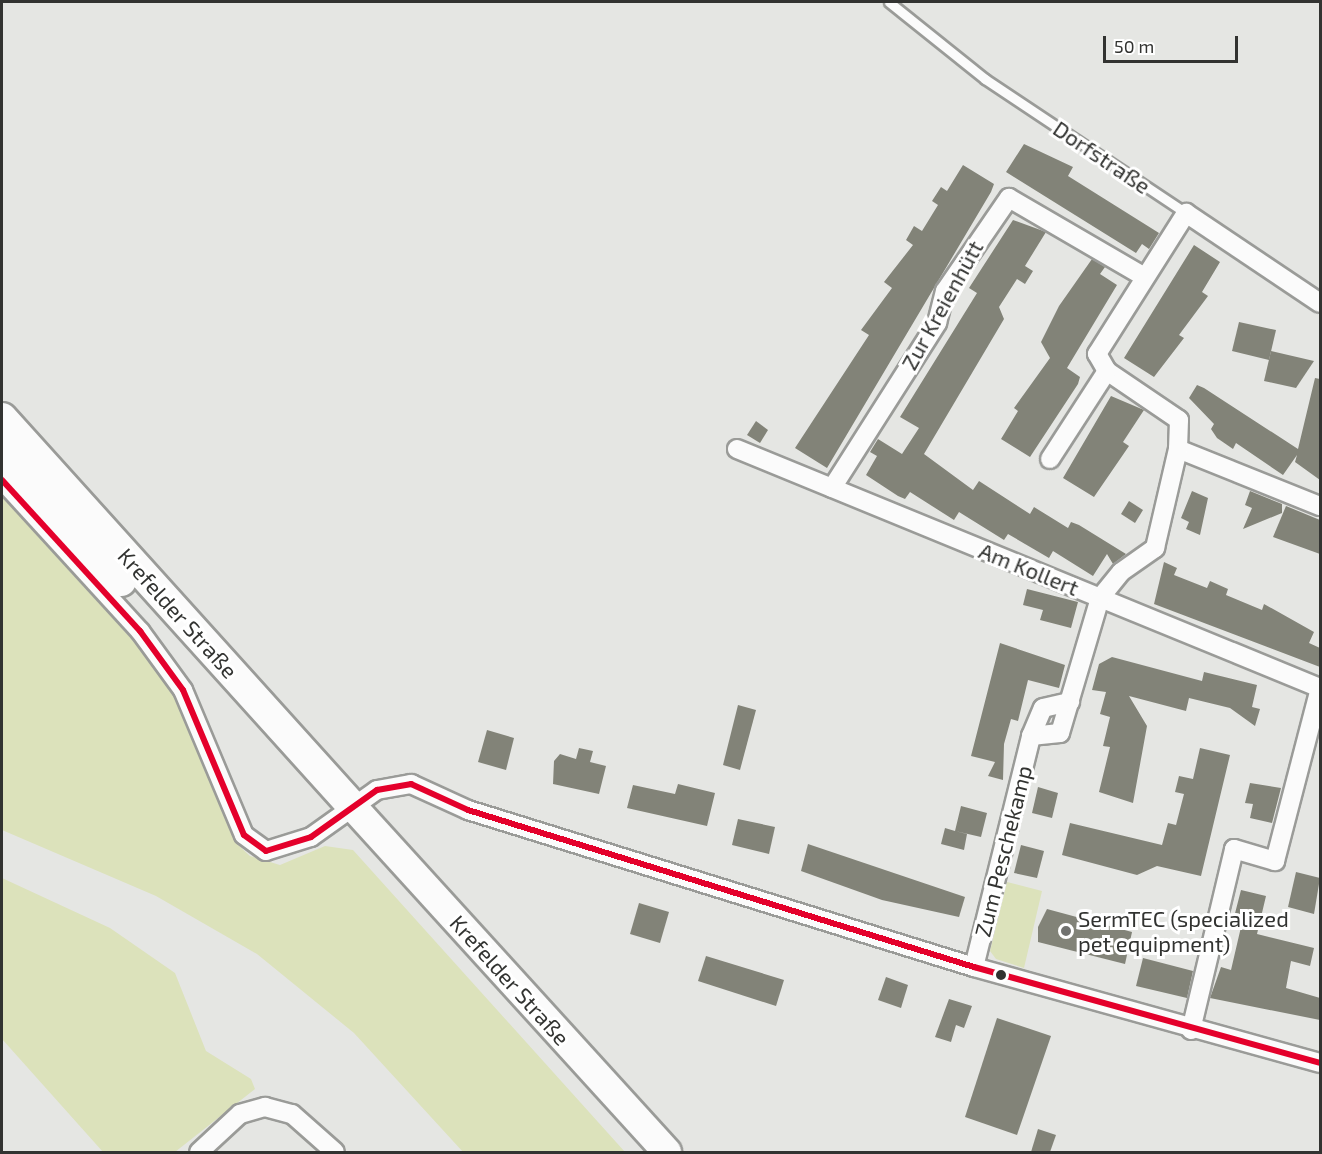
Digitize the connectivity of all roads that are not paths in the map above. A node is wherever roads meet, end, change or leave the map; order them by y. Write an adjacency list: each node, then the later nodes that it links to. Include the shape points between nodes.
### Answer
1 (889, 2): 2 (lane, Dorfstraße, via 985,80)
2 (1186, 213): 3 (street); 4 (street, Dorfstraße)
3 (1145, 277): 5 (street, via 1097,354); 12 (street, Zur Kreienhütt, via 1009,198 945,291 937,323)
4 (1320, 303)
5 (1107, 371): 8 (street, Zum Peschekamp, via 1171,411 1181,431); 10 (street)
6 (2, 418): 18 (highway, Krefelder Straße)
7 (737, 449): 12 (street, Am Kollert)
8 (1178, 449): 13 (street); 14 (street, Zum Peschekamp, via 1155,548 1121,572)
9 (2, 450): 18 (highway, Krefelder Straße)
10 (1050, 459)
11 (2, 480): 18 (street, via 140,631 183,690 244,835 266,851 280,851)
12 (832, 488): 14 (street, Am Kollert)
13 (1320, 506)
14 (1100, 598): 15 (street, Am Kollert); 16 (street, Zum Peschekamp)
15 (1320, 688): 20 (street, via 1275,861 1234,849)
16 (1070, 702): 17 (street, Zum Peschekamp, via 1043,708); 17 (street, Zum Peschekamp, via 1060,733)
17 (1031, 736): 19 (street, Zum Peschekamp)
18 (346, 813): 19 (street, via 392,784 411,784 468,810); 24 (main road, Krefelder Straße); 25 (main road, Krefelder Straße)
19 (974, 966): 20 (street)
20 (1191, 1030): 21 (street)
21 (1320, 1063)
22 (199, 1152): 23 (street, via 240,1114 265,1107 292,1114)
23 (335, 1152)
24 (641, 1152)
25 (667, 1152)

